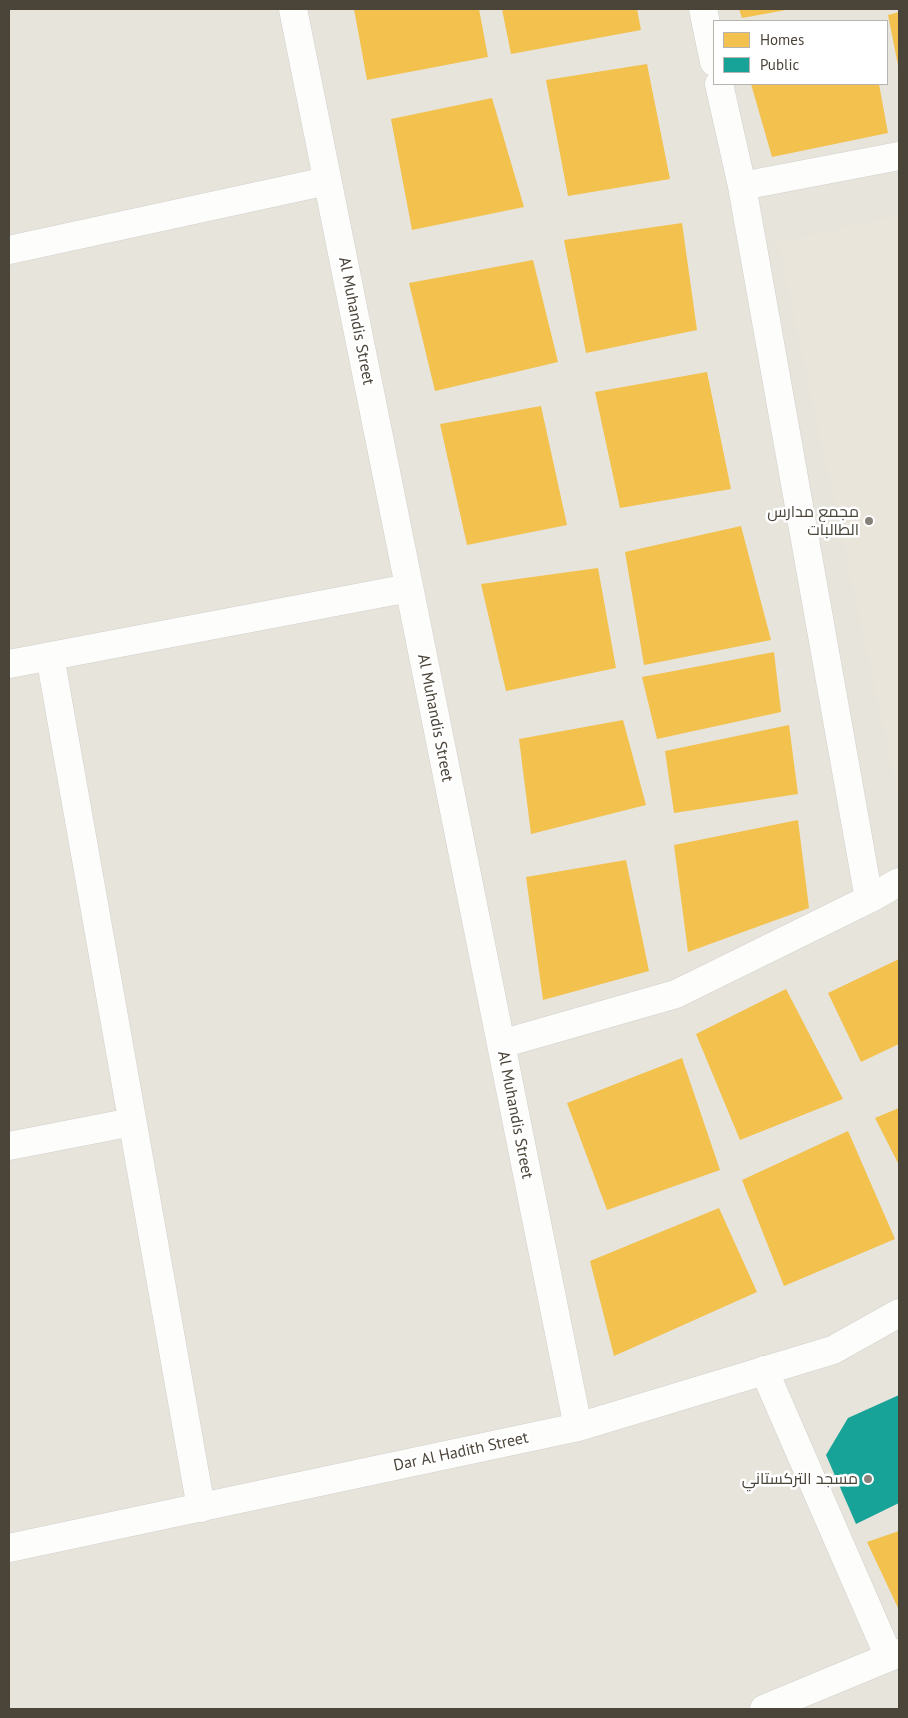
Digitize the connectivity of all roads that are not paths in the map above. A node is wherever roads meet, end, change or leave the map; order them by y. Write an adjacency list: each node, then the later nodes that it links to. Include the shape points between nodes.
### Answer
1 (293, 9): 6 (street, Al Muhandis Street)
2 (702, 9): 3 (street)
3 (713, 58)
4 (719, 85): 7 (street)
5 (899, 156): 7 (street)
6 (327, 180): 8 (street); 9 (street, Al Muhandis Street)
7 (742, 186): 13 (street)
8 (9, 250)
9 (410, 588): 10 (street); 14 (street, Al Muhandis Street)
10 (50, 656): 11 (street); 15 (street)
11 (9, 664)
12 (899, 882): 13 (street)
13 (869, 899): 14 (street, via 676,994)
14 (501, 1044): 19 (street, Al Muhandis Street)
15 (132, 1122): 16 (street); 20 (street)
16 (9, 1146)
17 (899, 1313): 18 (street, Dar Al Hadith Street, via 833,1350)
18 (764, 1370): 19 (street, Dar Al Hadith Street); 22 (street)
19 (578, 1428): 20 (street, Dar Al Hadith Street)
20 (201, 1508): 21 (street, Dar Al Hadith Street)
21 (9, 1548)
22 (894, 1655): 23 (street)
23 (764, 1709)

